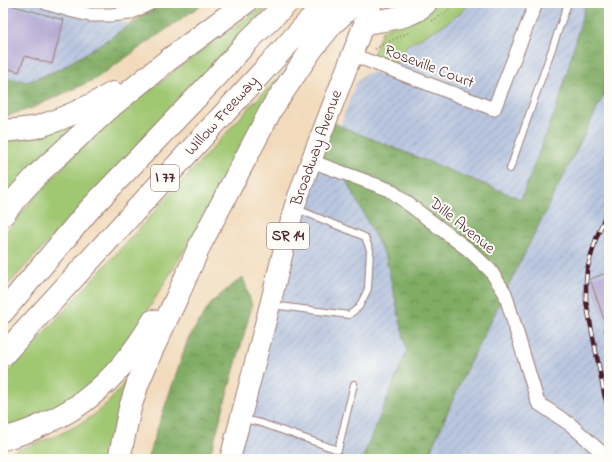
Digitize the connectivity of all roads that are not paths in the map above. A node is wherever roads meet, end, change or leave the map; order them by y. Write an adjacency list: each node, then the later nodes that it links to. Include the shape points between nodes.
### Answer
1 (46, 3): 9 (street)
2 (151, 3): 9 (street, via 130,13 111,15 90,15)
3 (245, 3): 12 (highway)
4 (287, 3): 20 (highway, Willow Freeway / I 77, via 88,211)
5 (329, 3): 21 (highway, Willow Freeway / I 77, via 308,22)
6 (426, 3): 10 (highway, via 409,15)
7 (536, 3): 11 (street, Roseville Court, via 494,110)
8 (568, 3): 15 (lane)
9 (74, 7)
10 (365, 12): 11 (main road, Broadway Avenue / SR 14); 18 (highway, via 333,23 312,49 276,103)
11 (352, 55): 14 (main road, Broadway Avenue / SR 14)
12 (168, 61): 13 (highway, via 91,106 63,118 35,127); 17 (highway, via 113,105 38,174)
13 (3, 131)
14 (312, 161): 16 (main road, Broadway Avenue / SR 14); 27 (street, Dille Avenue, via 390,190 470,250 490,270 505,293 538,403 571,426)
15 (510, 169)
16 (294, 208): 19 (main road, Broadway Avenue / SR 14); 19 (lane, via 364,236 370,250 368,289 359,307 349,314)
17 (3, 215)
18 (200, 245): 24 (highway, via 142,340 109,379 72,409 30,431); 25 (highway, via 138,383)
19 (270, 305): 23 (main road, Broadway Avenue / SR 14)
20 (3, 312)
21 (3, 355)
22 (354, 384): 23 (lane, via 338,450 261,423)
23 (240, 419): 26 (main road, Broadway Avenue / SR 14)
24 (3, 439)
25 (119, 459)
26 (230, 459)
27 (609, 459)

